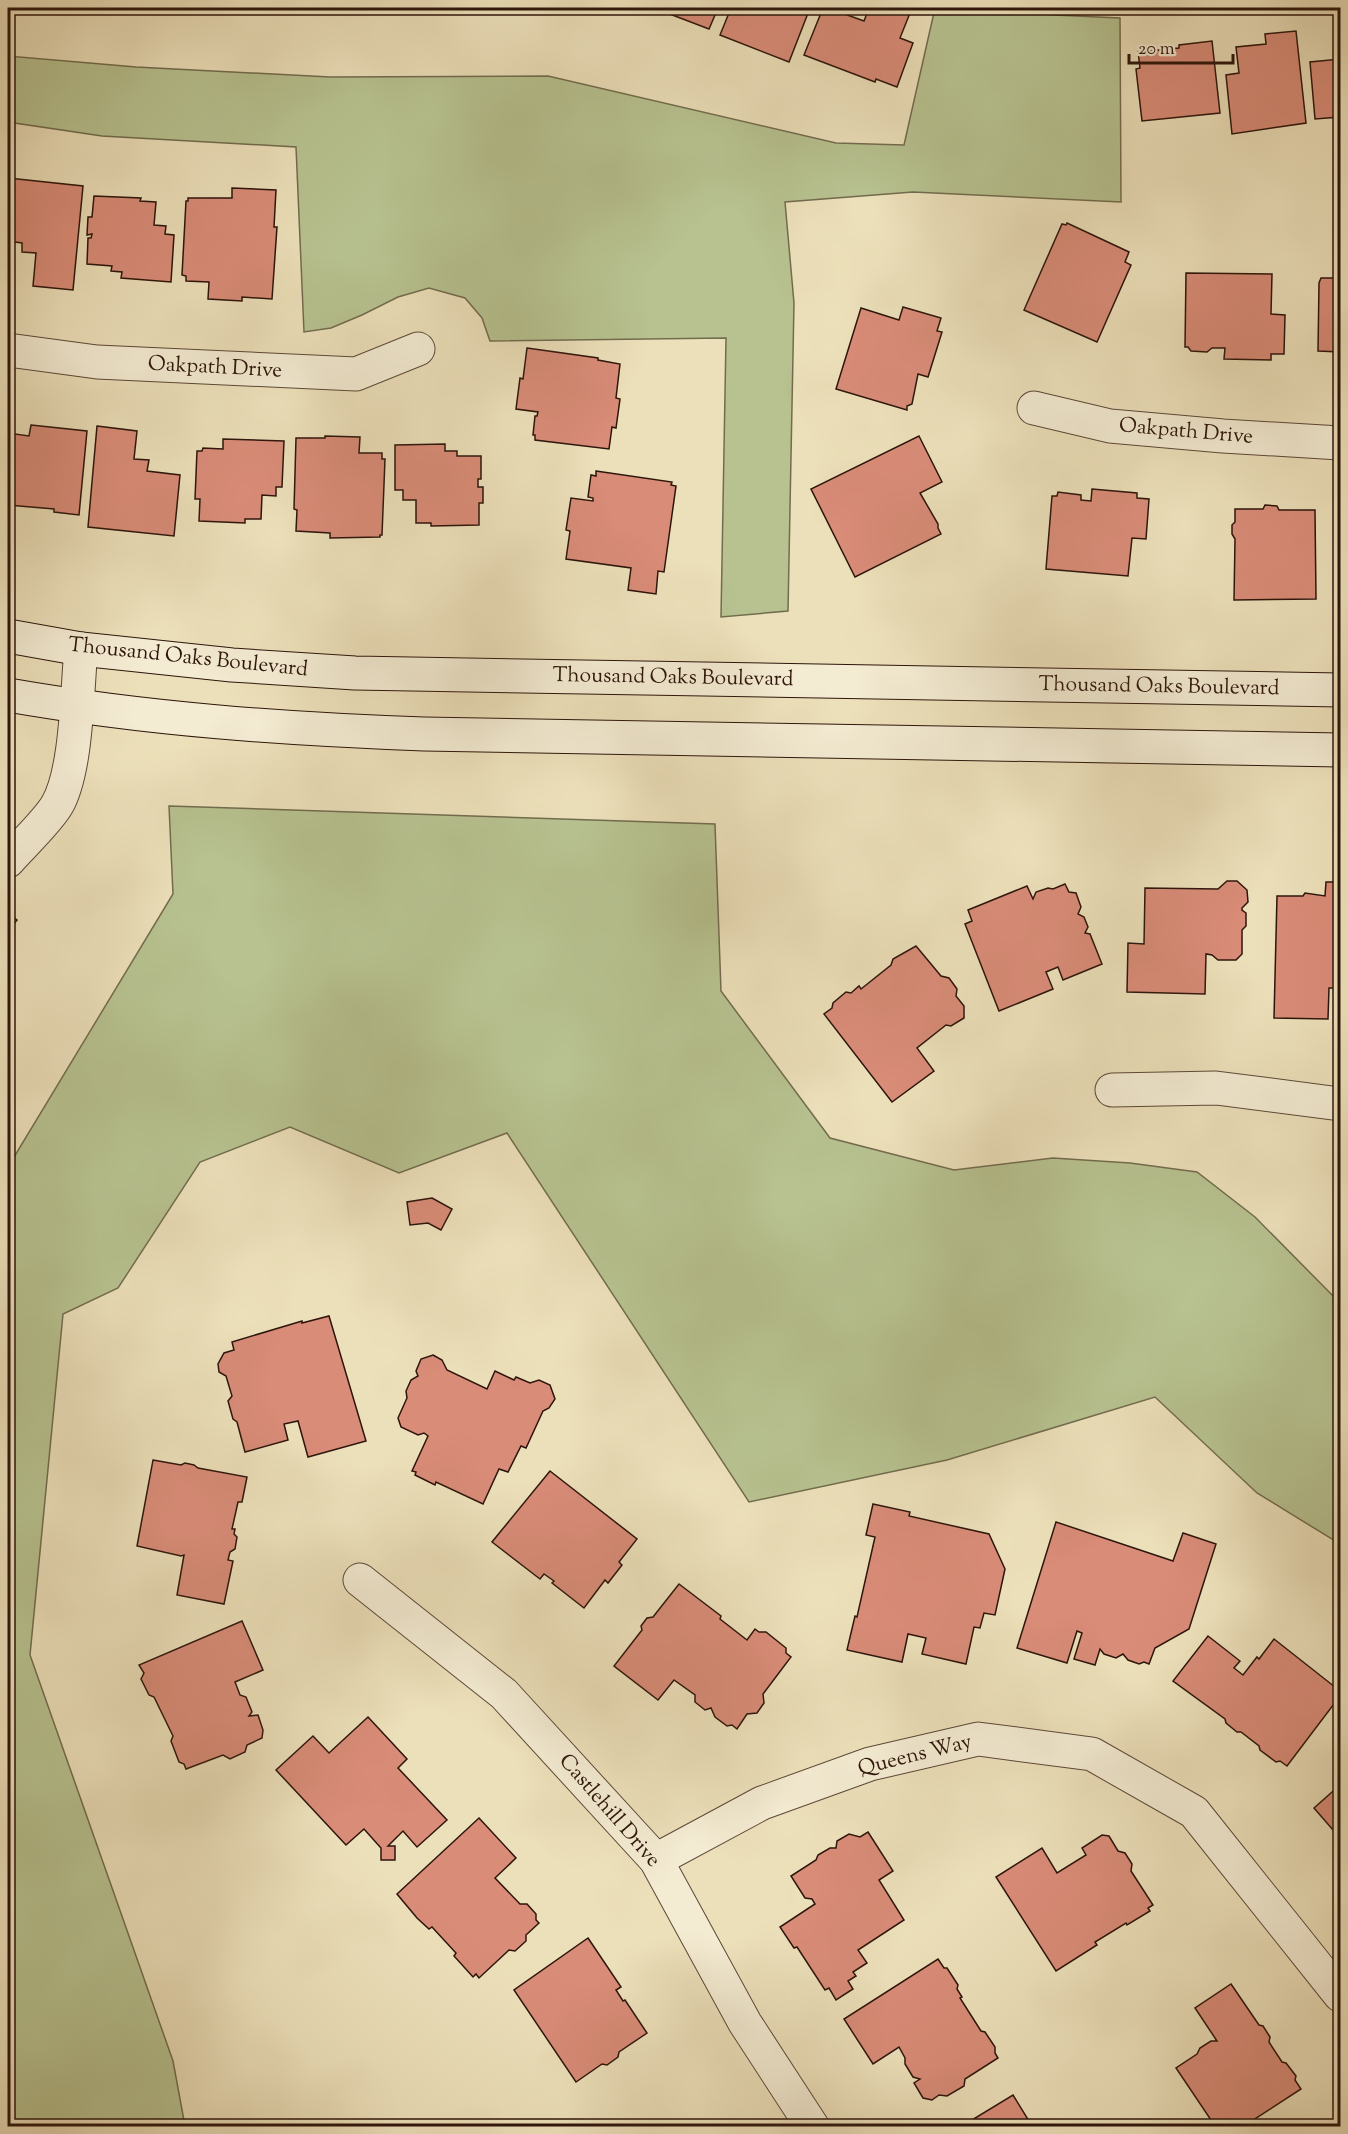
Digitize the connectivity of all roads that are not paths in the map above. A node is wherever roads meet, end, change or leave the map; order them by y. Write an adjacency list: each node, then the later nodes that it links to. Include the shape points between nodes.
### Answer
1 (418, 349): 2 (street, Oakpath Drive, via 356,374 97,362)
2 (8, 350)
3 (1034, 408): 4 (street, Oakpath Drive, via 1110,426)
4 (1341, 442)
5 (8, 636): 6 (street, Thousand Oaks Boulevard)
6 (81, 649): 7 (street, Thousand Oaks Boulevard, via 355,673); 9 (street)
7 (1341, 690)
8 (8, 695): 9 (street)
9 (76, 707): 10 (street, via 308,730 424,734); 11 (street, via 66,786 56,807)
10 (1341, 750)
11 (8, 861)
12 (1112, 1090): 13 (street, via 1216,1088)
13 (1341, 1104)
14 (360, 1580): 15 (street, Castlehill Drive, via 504,1694)
15 (656, 1860): 16 (street, Queens Way, via 762,1803 870,1764 978,1739 1092,1754 1194,1812); 17 (street, Castlehill Drive, via 745,2023)
16 (1341, 1995)
17 (812, 2127)

